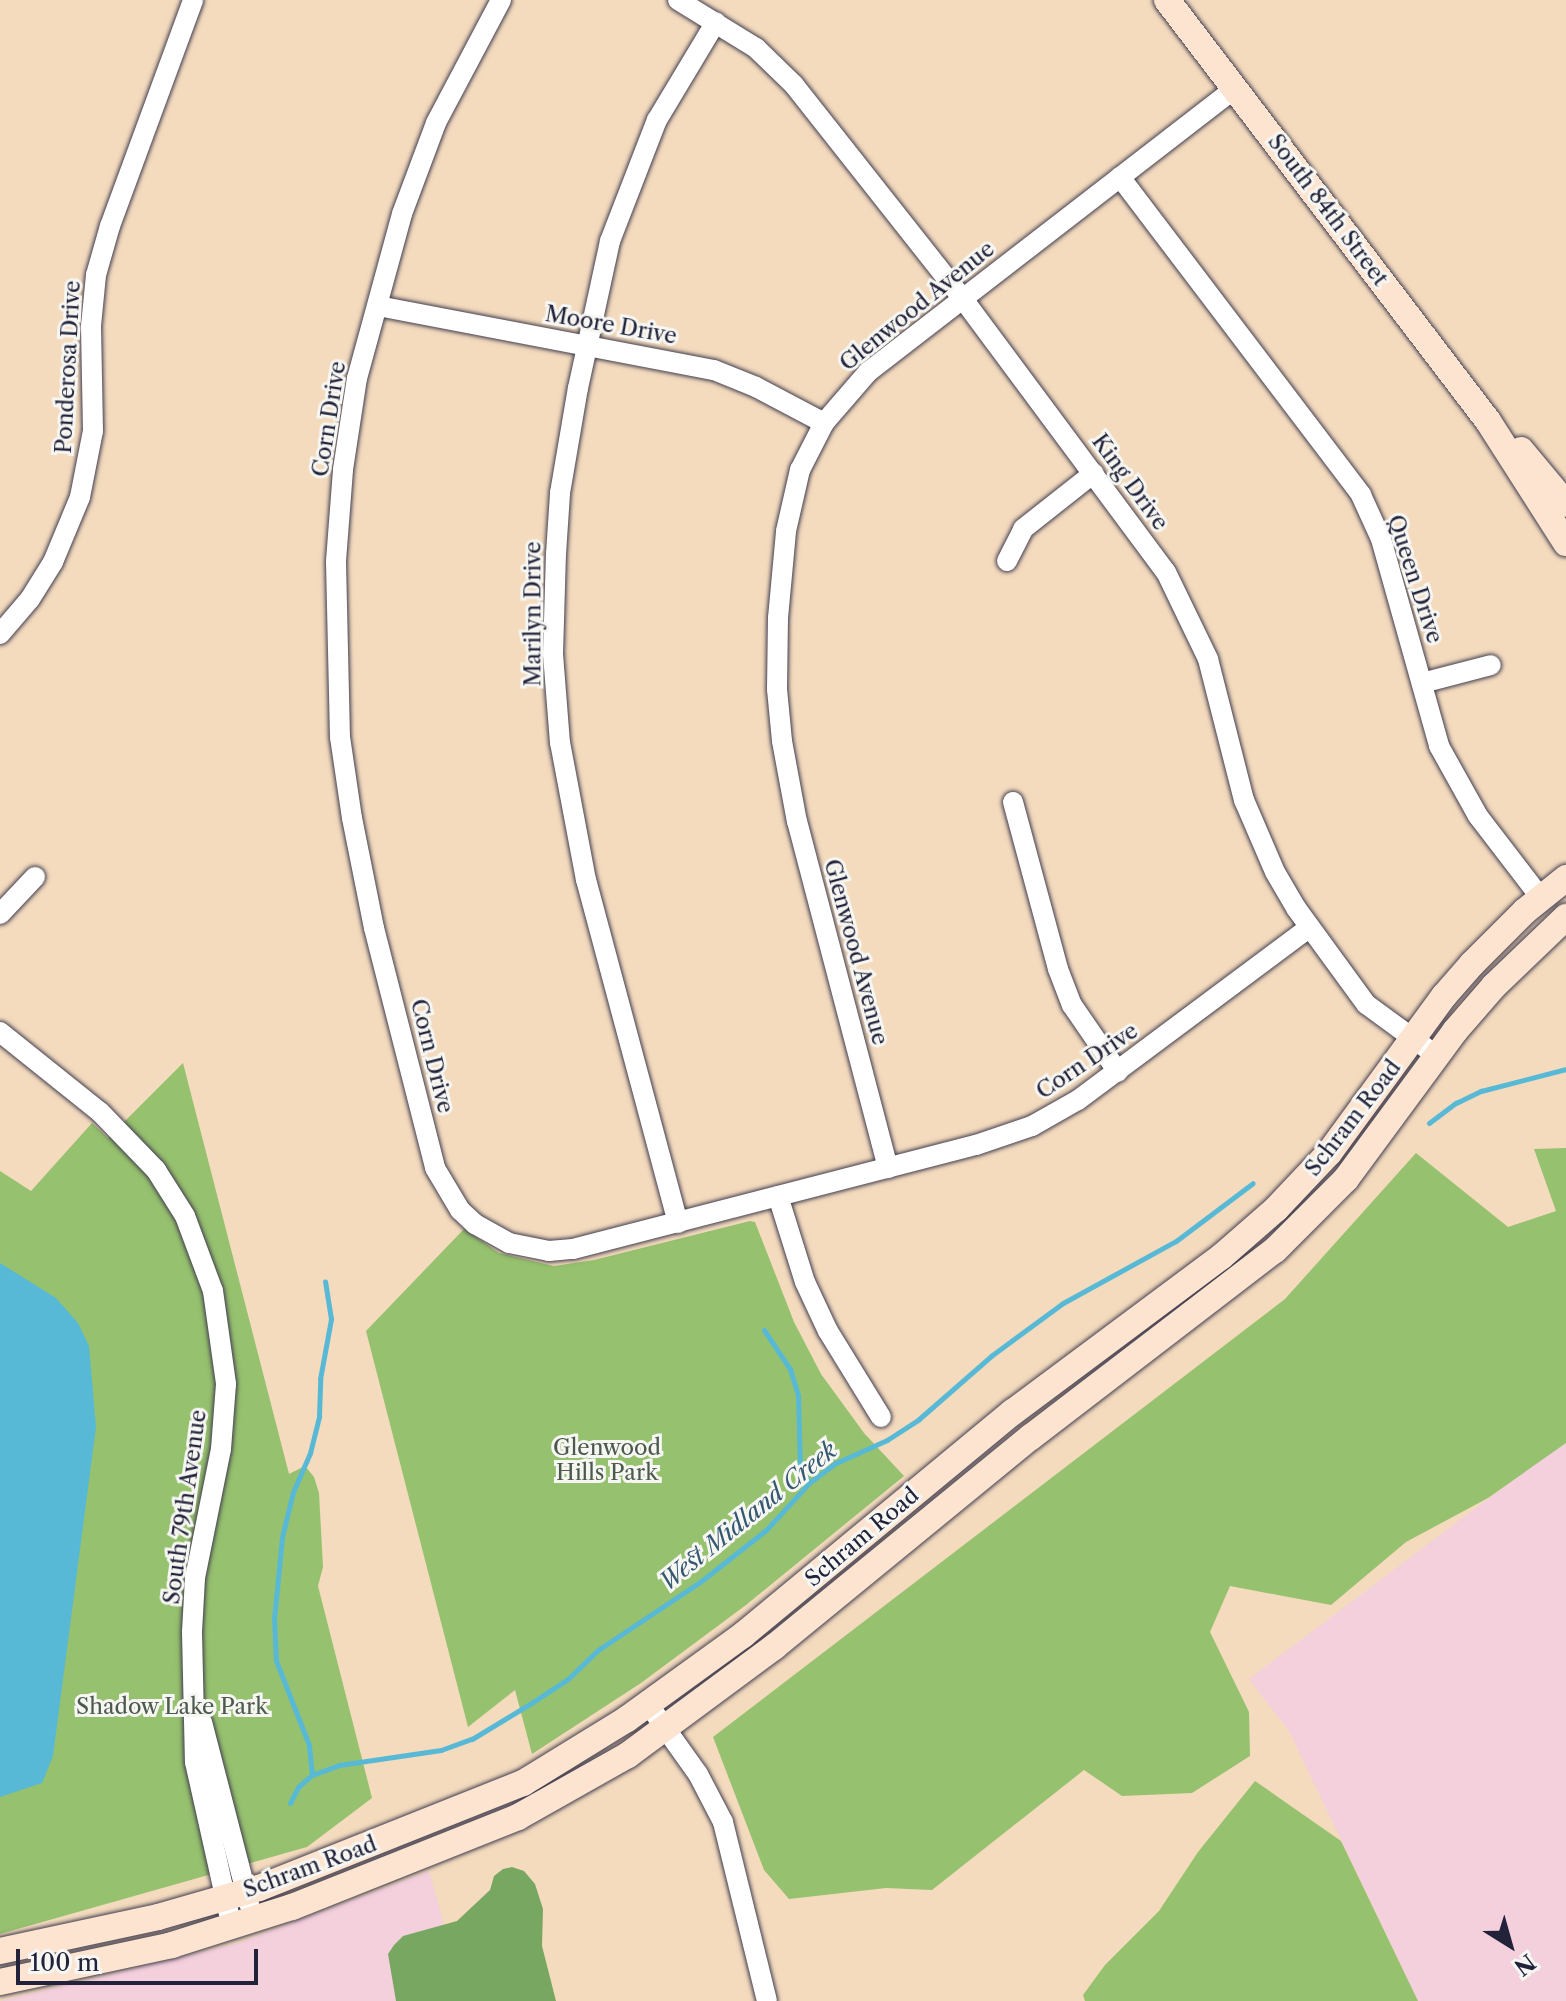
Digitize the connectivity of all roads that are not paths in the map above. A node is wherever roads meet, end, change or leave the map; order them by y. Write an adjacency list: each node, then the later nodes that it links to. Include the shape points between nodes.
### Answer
1 (193, 0): 17 (street, Ponderosa Drive, via 96,275 91,326 93,431 80,497 53,562)
2 (501, 0): 9 (street, Corn Drive, via 436,123 402,214)
3 (678, 0): 5 (street, King Drive)
4 (1167, 0): 6 (main road, South 84th Street)
5 (716, 22): 8 (street, King Drive, via 756,48 794,85); 10 (street, Marilyn Drive, via 639,160 610,241)
6 (1235, 88): 7 (street, Glenwood Avenue); 11 (main road, South 84th Street)
7 (1120, 177): 8 (street, Glenwood Avenue); 19 (street, Queen Drive, via 1361,495 1381,539)
8 (963, 299): 12 (street, Glenwood Avenue, via 868,372); 13 (street, King Drive)
9 (378, 306): 10 (street, Moore Drive); 33 (street, Corn Drive, via 357,378 343,470 336,562 340,737 374,928 435,1168 475,1224 529,1249 573,1249)
10 (586, 346): 12 (street, Moore Drive, via 714,370); 33 (street, Marilyn Drive, via 558,522 553,654 560,743 586,880)
11 (1488, 421): 14 (main road, South 84th Street, via 1512,439); 15 (main road, South 84th Street)
12 (824, 423): 31 (street, Glenwood Avenue, via 800,470 786,531 777,660 782,741 797,822)
13 (1094, 473): 16 (street, via 1023,529); 26 (street, King Drive, via 1166,572 1190,616 1215,678 1251,820 1275,872)
14 (1566, 504)
15 (1566, 543)
16 (1007, 561)
17 (0, 634)
18 (1491, 665): 19 (street)
19 (1422, 683): 23 (street, Queen Drive, via 1439,746 1457,783)
20 (1013, 802): 30 (street, via 1072,1005)
21 (35, 877): 24 (street)
22 (1566, 878): 23 (main road, Schram Road)
23 (1541, 898): 28 (main road, Schram Road, via 1472,964)
24 (0, 914)
25 (1566, 917): 29 (main road, Schram Road, via 1494,986)
26 (1310, 927): 28 (street, King Drive, via 1366,1004); 30 (street, Corn Drive)
27 (0, 1032): 37 (street, South 79th Avenue, via 100,1112 156,1170 185,1216 213,1291 226,1384 221,1449 195,1578 194,1691)
28 (1412, 1039): 29 (street, King Drive); 35 (main road, Schram Road, via 1329,1153 1249,1233 1013,1412 743,1635)
29 (1437, 1056): 36 (main road, Schram Road, via 1346,1179 1249,1272 1031,1437)
30 (1118, 1072): 31 (street, Corn Drive, via 1032,1126)
31 (888, 1168): 32 (street, Corn Drive)
32 (778, 1196): 33 (street, Corn Drive); 34 (street, via 805,1282)
33 (678, 1223)
34 (881, 1417)
35 (648, 1704): 36 (street); 37 (main road, Schram Road, via 523,1783)
36 (666, 1728): 38 (main road, Schram Road, via 518,1817); 41 (street, via 723,1822)
37 (235, 1895): 38 (street, South 79th Avenue); 39 (main road, Schram Road)
38 (243, 1923): 40 (main road, Schram Road, via 172,1945)
39 (0, 1951)
40 (0, 1982)
41 (767, 2001)

